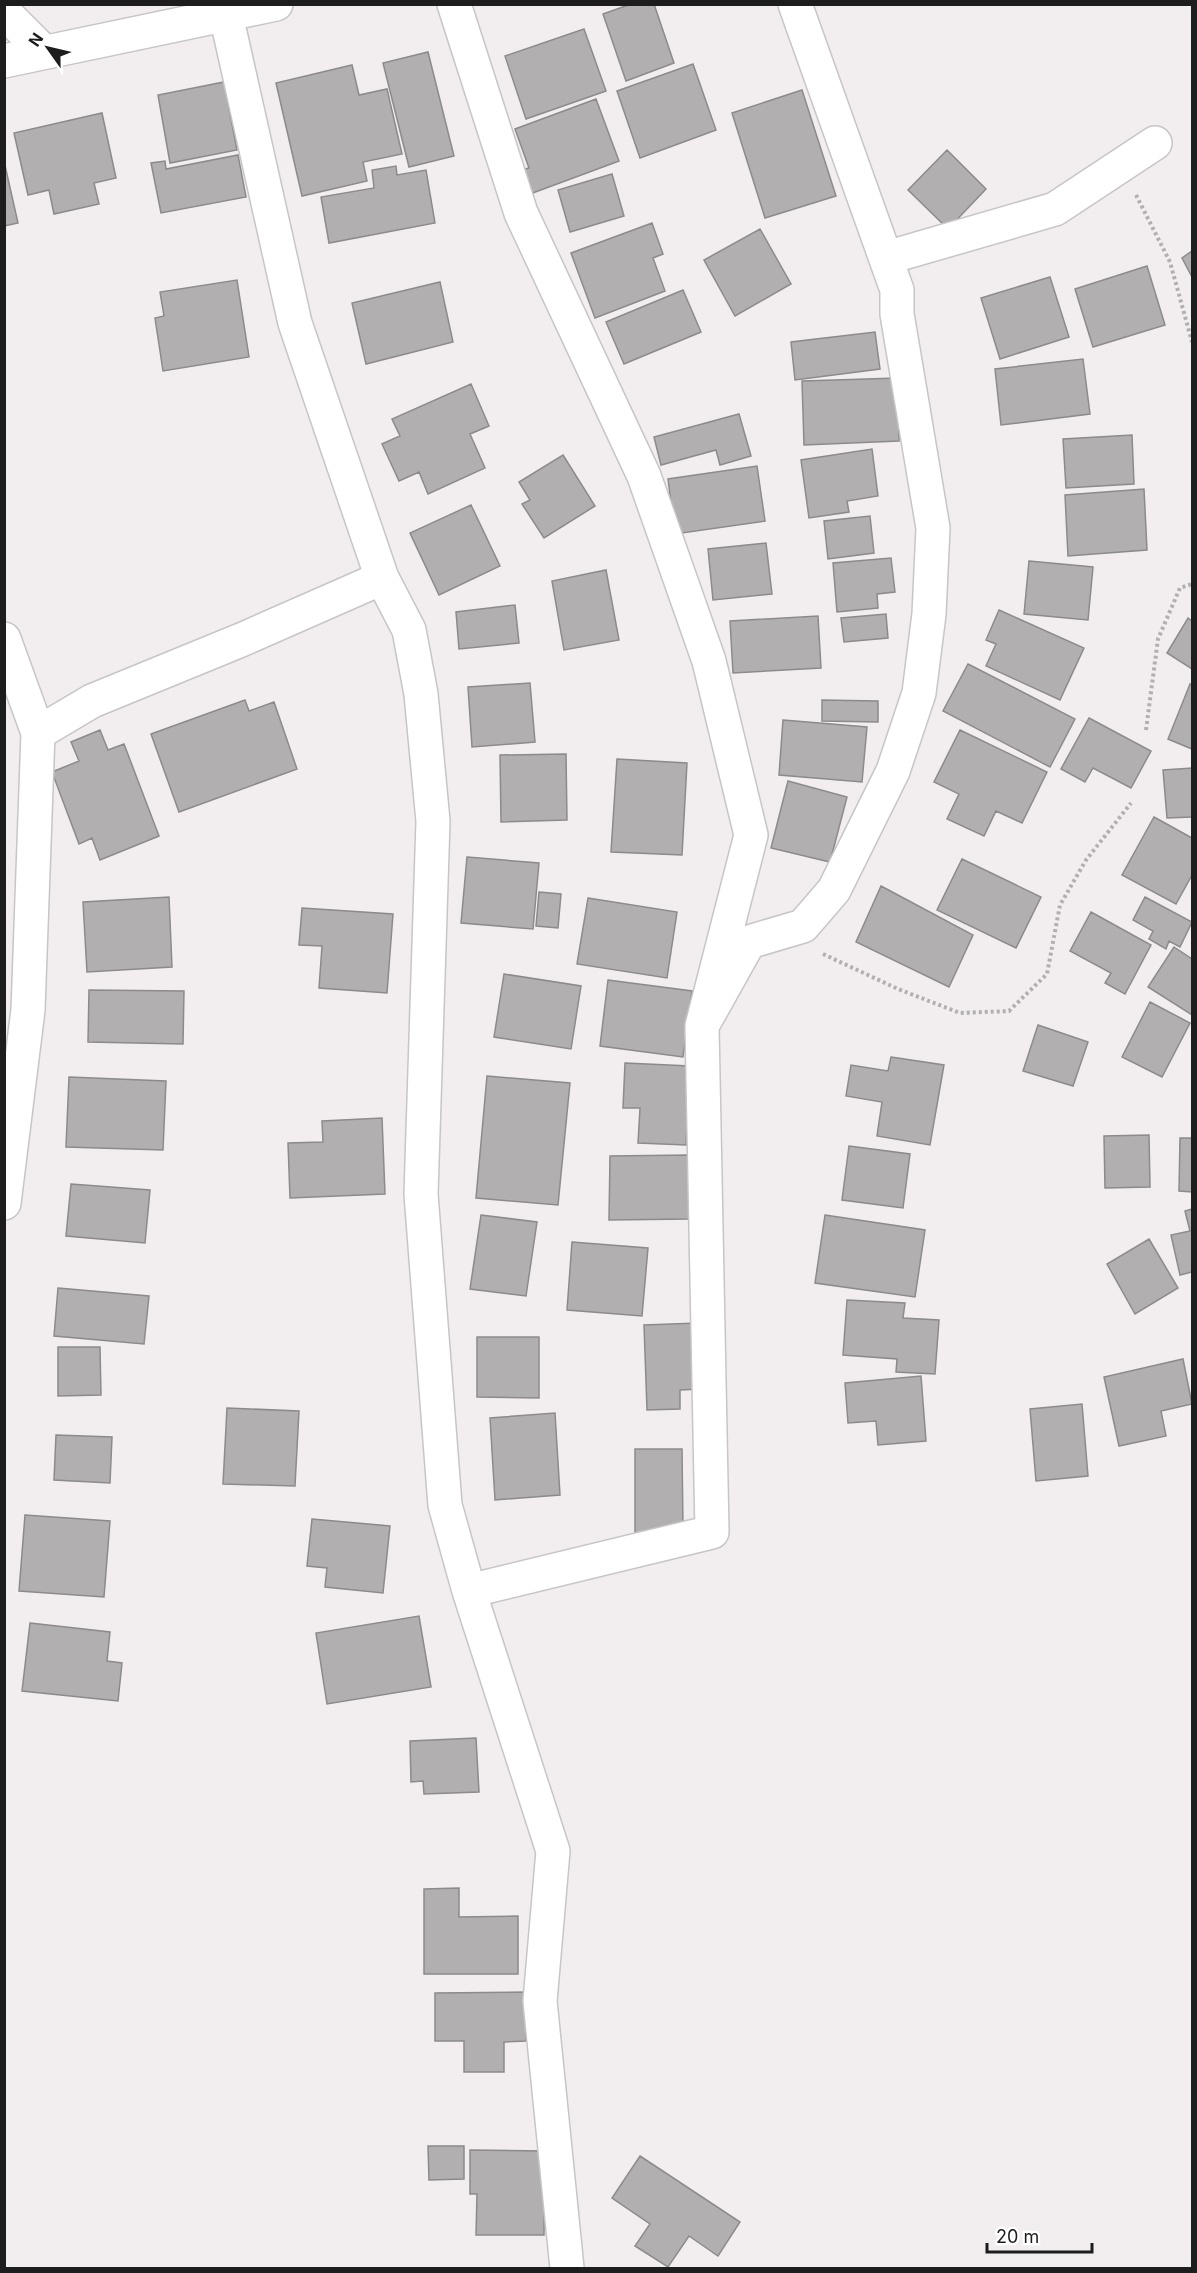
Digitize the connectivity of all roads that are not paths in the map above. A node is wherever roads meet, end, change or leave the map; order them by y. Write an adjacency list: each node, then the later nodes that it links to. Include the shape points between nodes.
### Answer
1 (276, 4): 5 (street)
2 (454, 4): 13 (street, via 521,213 644,476 714,685 751,836)
3 (795, 4): 9 (street)
4 (4, 12): 6 (street)
5 (226, 15): 6 (street); 10 (street, via 295,323)
6 (43, 51): 7 (street)
7 (4, 61)
8 (1155, 142): 9 (street, via 1055,209)
9 (886, 258): 13 (street, via 897,290 897,314 933,528 929,614 919,693 893,771 834,890 803,926 749,942)
10 (382, 578): 12 (street, via 92,701); 16 (street, via 410,630 421,694 433,821 421,1194 445,1505)
11 (4, 639): 12 (street)
12 (38, 733): 14 (street, via 28,1010)
13 (702, 1026): 16 (street, via 712,1532)
14 (9, 1120): 15 (street)
15 (4, 1203)
16 (470, 1591): 17 (street, via 554,1851 540,2001)
17 (567, 2268)

